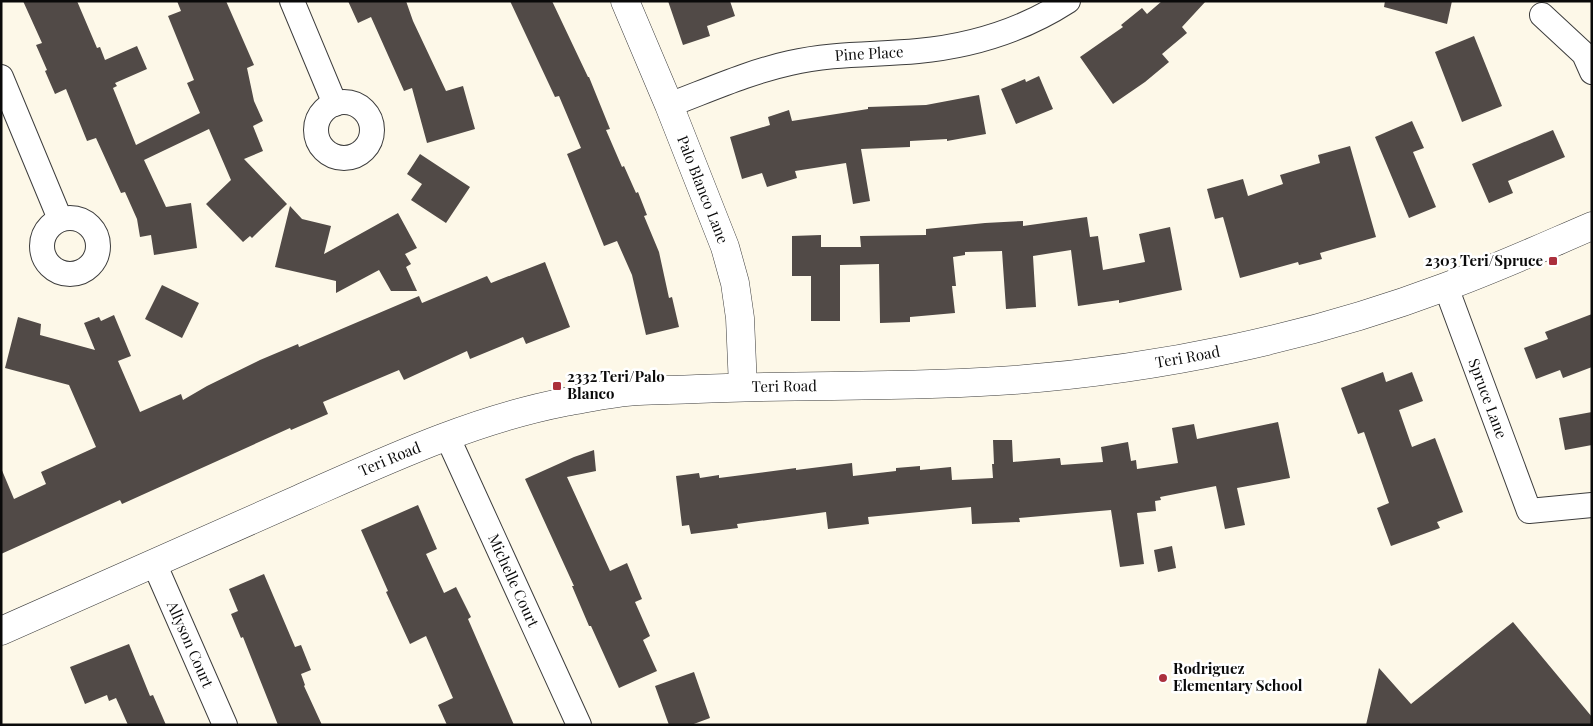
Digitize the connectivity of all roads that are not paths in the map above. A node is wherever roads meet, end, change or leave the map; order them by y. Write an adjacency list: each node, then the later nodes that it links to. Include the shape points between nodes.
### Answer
1 (292, 1): 7 (street)
2 (625, 1): 8 (street, Palo Blanco Lane)
3 (1068, 1): 8 (street, Pine Place, via 1024,25 992,37 920,51 790,62)
4 (1542, 14): 5 (street, via 1584,54)
5 (1592, 72)
6 (1, 77): 9 (street)
7 (335, 104)
8 (669, 105): 12 (street, Palo Blanco Lane, via 725,247 735,283)
9 (60, 219)
10 (1592, 226): 11 (street, Teri Road)
11 (1446, 287): 12 (street, Teri Road, via 1299,332 1148,365 961,384); 14 (street, Spruce Lane, via 1529,511)
12 (743, 387): 13 (street, Teri Road, via 637,391 599,396 526,411)
13 (447, 436): 15 (street, Teri Road); 18 (street, Michelle Court)
14 (1592, 505)
15 (154, 564): 16 (street, Teri Road); 17 (street, Allyson Court)
16 (1, 631)
17 (225, 725)
18 (579, 725)

